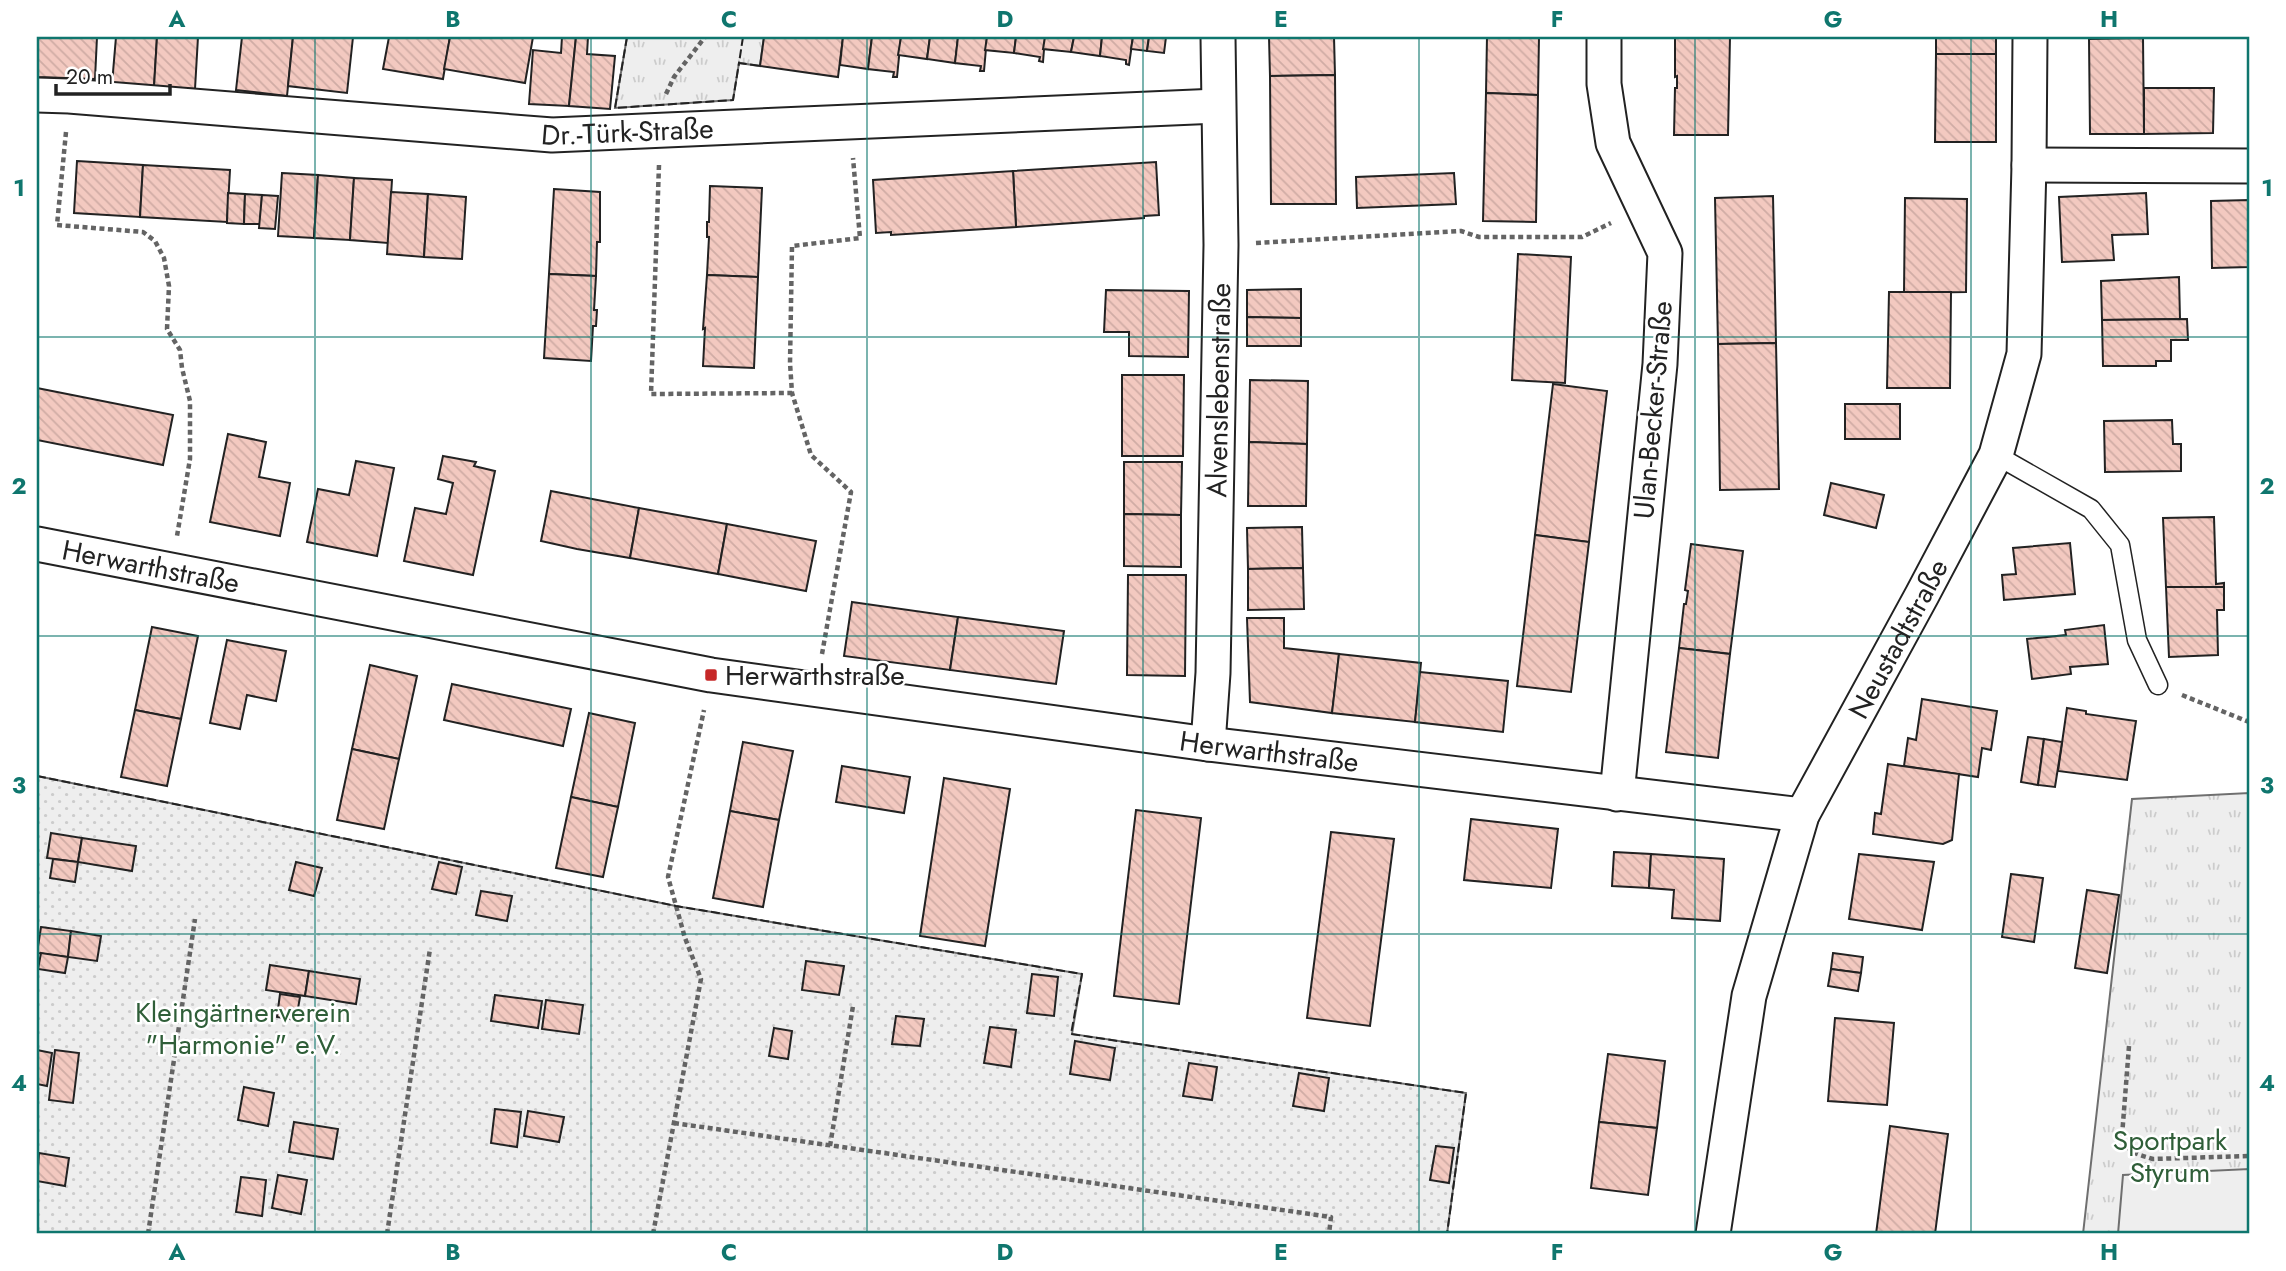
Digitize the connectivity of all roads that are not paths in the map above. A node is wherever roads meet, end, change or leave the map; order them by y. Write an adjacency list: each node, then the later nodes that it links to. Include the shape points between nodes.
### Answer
1 (1218, 37): 5 (street, Alvenslebenstraße)
2 (1604, 37): 12 (street, Ulan-Becker-Straße, via 1604,84 1613,143 1665,253 1660,365)
3 (2030, 37): 6 (street, Neustadtstraße)
4 (37, 96): 5 (street, Dr.-Türk-Straße, via 552,135)
5 (1218, 106): 11 (street, Alvenslebenstraße, via 1220,245)
6 (2029, 165): 7 (street); 8 (street, Neustadtstraße, via 2024,354)
7 (2249, 166)
8 (1996, 456): 10 (lane, via 2091,509 2120,545 2137,640); 13 (street, Neustadtstraße)
9 (37, 544): 11 (street, Herwarthstraße, via 711,675)
10 (2158, 685)
11 (1208, 744): 12 (street, Herwarthstraße)
12 (1617, 794): 13 (street, Herwarthstraße)
13 (1802, 815): 14 (street, Neustadtstraße, via 1749,996)
14 (1713, 1234)

